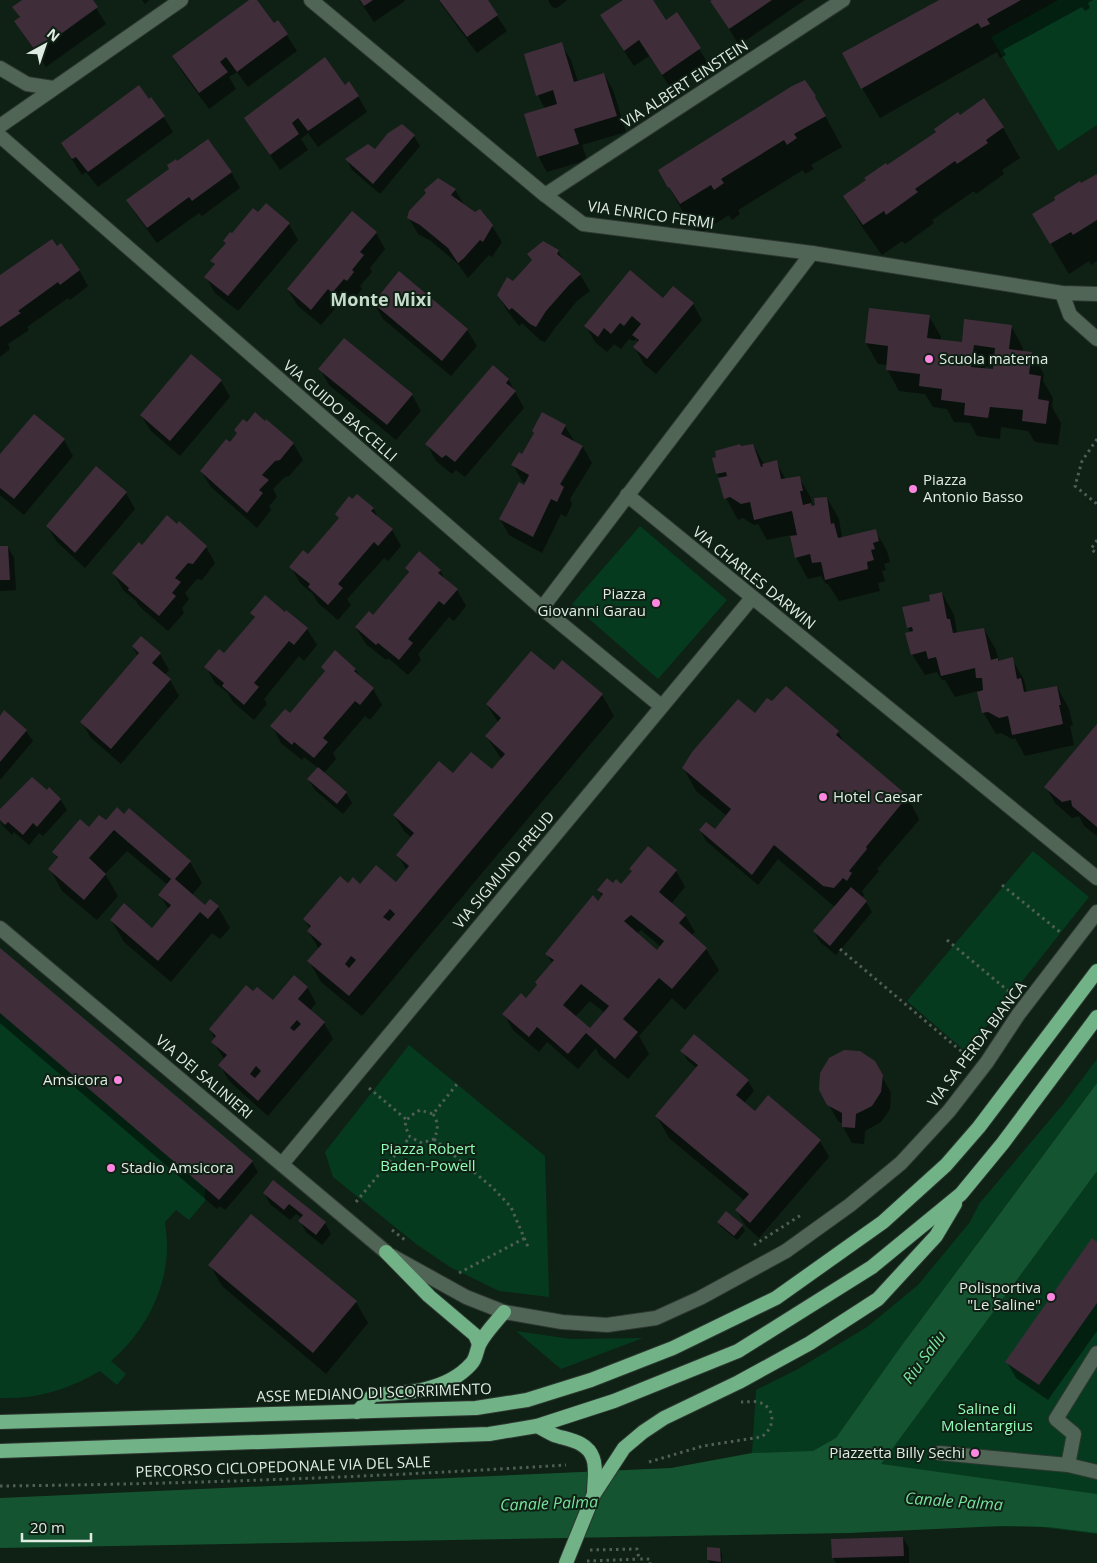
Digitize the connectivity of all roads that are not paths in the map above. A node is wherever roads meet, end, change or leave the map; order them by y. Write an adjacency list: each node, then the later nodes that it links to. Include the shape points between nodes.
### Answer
1 (181, 0): 5 (street)
2 (311, 0): 8 (street, VIA ENRICO FERMI)
3 (842, 0): 8 (street, VIA ALBERT EINSTEIN)
4 (0, 68): 5 (street, via 27,84)
5 (53, 88): 6 (street)
6 (0, 126)
7 (0, 136): 15 (street, VIA GUIDO BACCELLI)
8 (545, 195): 9 (street, VIA ENRICO FERMI, via 583,224)
9 (812, 254): 10 (street, VIA ENRICO FERMI); 13 (street)
10 (1062, 293): 11 (street, VIA ENRICO FERMI); 12 (street, via 1070,315)
11 (1097, 294)
12 (1097, 339)
13 (627, 495): 14 (street, VIA CHARLES DARWIN); 15 (street)
14 (752, 598): 16 (street, VIA SIGMUND FREUD); 17 (street, VIA CHARLES DARWIN)
15 (542, 608): 16 (street, VIA GUIDO BACCELLI)
16 (661, 706): 22 (street, VIA SIGMUND FREUD)
17 (1097, 878)
18 (1097, 912): 25 (street, VIA SA PERDA BIANCA, via 949,1111 901,1162 850,1205 786,1251 656,1318 607,1325 562,1322)
19 (0, 928): 22 (street, VIA DEI SALINIERI)
20 (1097, 971): 28 (highway, ASSE MEDIANO DI SCORRIMENTO, via 979,1127 946,1165 883,1222 776,1298 673,1348 591,1380 527,1400 476,1408)
21 (1097, 1018): 23 (highway)
22 (282, 1164): 24 (street, VIA DEI SALINIERI)
23 (961, 1194): 30 (highway, via 872,1267 738,1351 614,1401); 35 (highway, via 936,1236 878,1299 810,1343 643,1432 624,1448)
24 (386, 1252): 25 (street, VIA SA PERDA BIANCA, via 466,1297); 26 (highway, via 429,1296 475,1335)
25 (504, 1312): 26 (highway)
26 (479, 1344): 28 (highway, via 477,1357 471,1365 443,1384 409,1393 373,1395)
27 (1097, 1353): 33 (street, via 1056,1419 1074,1434)
28 (357, 1412): 29 (highway, ASSE MEDIANO DI SCORRIMENTO)
29 (0, 1422)
30 (537, 1426): 31 (highway, via 489,1434); 35 (highway, via 583,1446 593,1458)
31 (0, 1451)
32 (939, 1453): 33 (street)
33 (1068, 1465): 34 (street)
34 (1097, 1472)
35 (594, 1494): 36 (highway)
36 (568, 1560)

